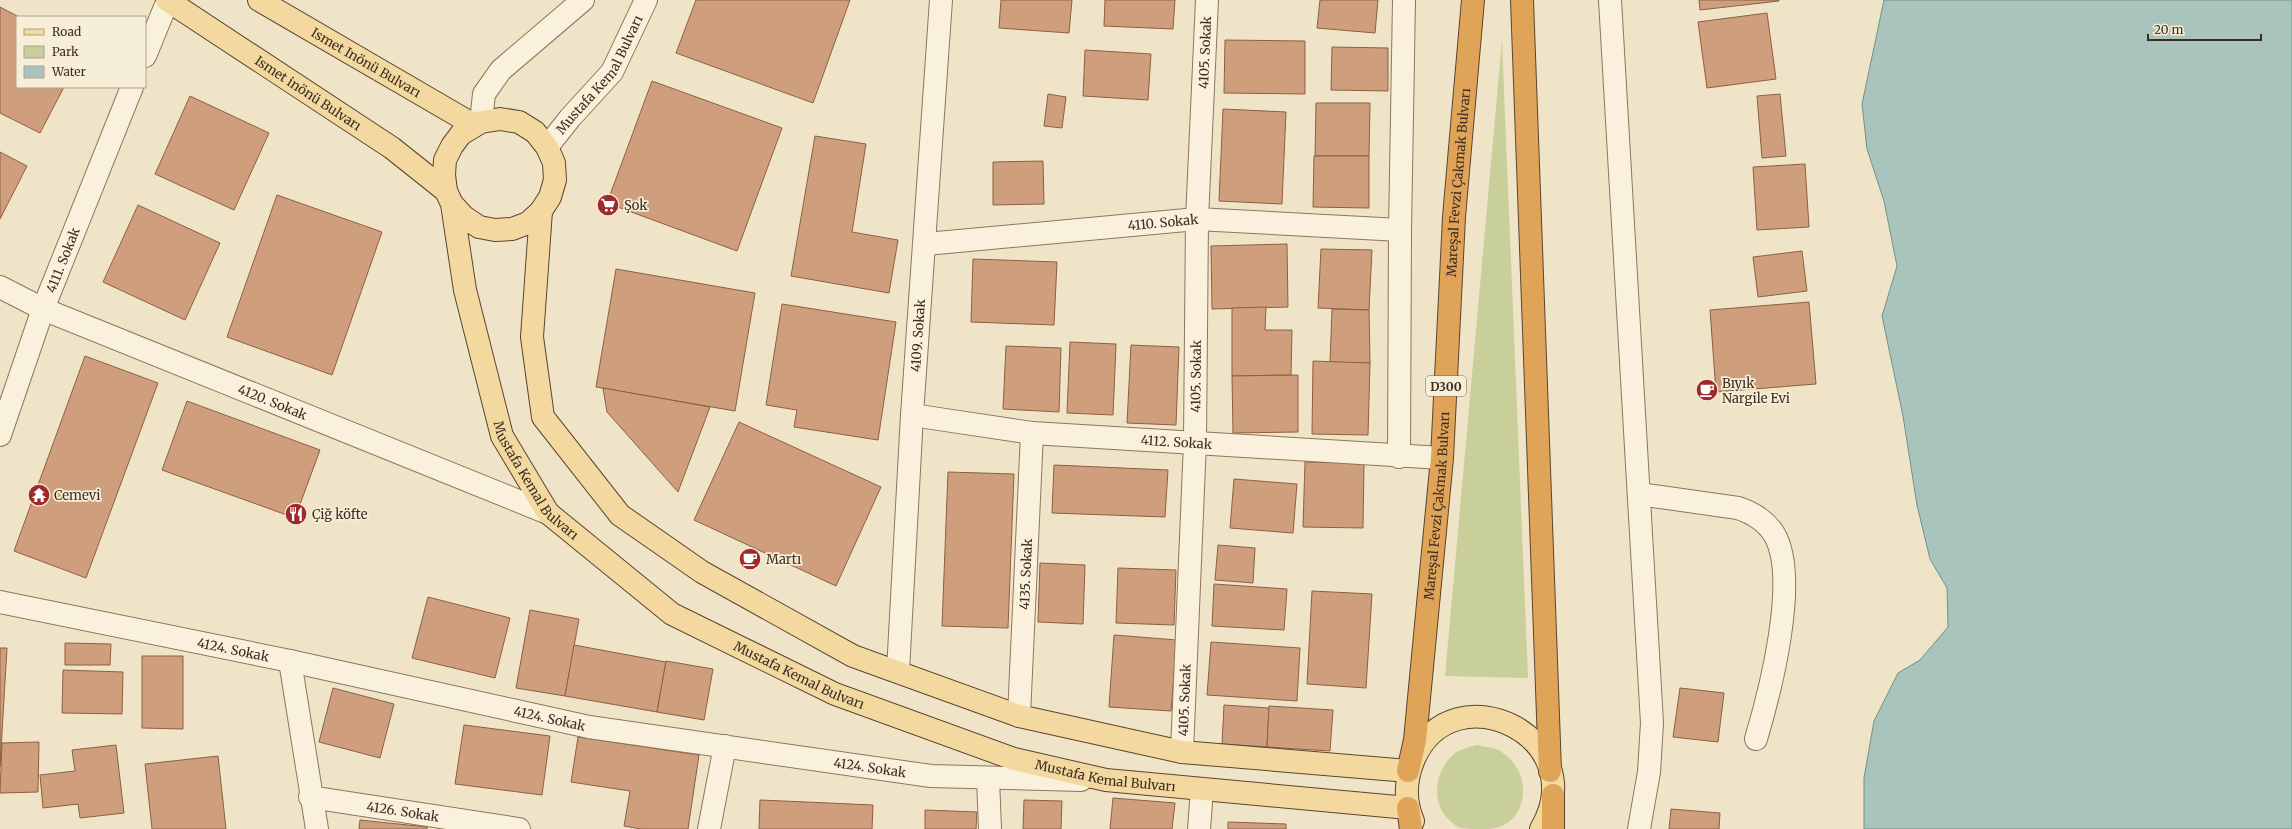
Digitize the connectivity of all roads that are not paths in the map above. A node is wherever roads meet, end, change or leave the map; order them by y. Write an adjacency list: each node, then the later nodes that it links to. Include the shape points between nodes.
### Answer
1 (167, 0): 11 (street); 15 (main road, Ismet inönü Bulvarı, via 392,148)
2 (259, 0): 13 (main road, Ismet Inönü Bulvarı)
3 (583, 0): 13 (street, via 501,70 484,94)
4 (646, 0): 14 (street, Mustafa Kemal Bulvarı, via 612,72)
5 (941, 0): 19 (street, 4109. Sokak)
6 (1206, 0): 17 (street, 4105. Sokak)
7 (1404, 0): 18 (street)
8 (1473, 0): 27 (highway, Mareşal Fevzi Çakmak Bulvarı / D300, via 1454,218)
9 (1522, 0): 38 (highway)
10 (1610, 0): 28 (street)
11 (146, 53)
12 (132, 88): 21 (street, 4111. Sokak)
13 (477, 124): 14 (main road, via 500,119 519,122 536,132); 15 (main road, via 461,134 445,160 444,175)
14 (547, 147): 16 (main road, via 554,163 555,180 550,197)
15 (449, 197): 16 (main road, via 464,218 478,226 495,230 512,229 528,223); 29 (main road, Mustafa Kemal Bulvarı, via 465,290 502,436)
16 (541, 211): 32 (main road, via 532,337 543,417 620,515 702,572 853,656)
17 (1197, 219): 18 (street, 4110. Sokak); 19 (street, 4110. Sokak); 25 (street, 4105. Sokak)
18 (1400, 230): 26 (street)
19 (926, 244): 22 (street, 4109. Sokak)
20 (0, 287): 21 (street, 4120. Sokak)
21 (42, 309): 24 (street, 4111. Sokak); 29 (street, 4120. Sokak)
22 (912, 415): 23 (street, 4112. Sokak); 32 (street, 4109. Sokak)
23 (1032, 433): 25 (street, 4112. Sokak); 33 (street, 4135. Sokak)
24 (0, 435)
25 (1195, 442): 26 (street, 4112. Sokak); 36 (street, 4105. Sokak)
26 (1399, 457): 27 (street, 4112. Sokak)
27 (1442, 458): 37 (highway, Mareşal Fevzi Çakmak Bulvarı / D300, via 1415,740)
28 (1639, 494): 34 (street, via 1738,508 1752,513 1765,522 1774,534 1781,551 1783,570 1779,643 1770,691); 53 (street, via 1652,723 1649,772)
29 (548, 514): 40 (main road, Mustafa Kemal Bulvarı, via 672,614 835,694 1014,759)
30 (0, 602): 31 (street, 4124. Sokak)
31 (290, 661): 35 (street, 4124. Sokak, via 589,727); 43 (street)
32 (898, 671): 33 (main road)
33 (1019, 716): 36 (main road)
34 (1756, 739)
35 (725, 746): 39 (street, 4124. Sokak, via 931,776); 47 (street)
36 (1182, 752): 37 (main road)
37 (1408, 771): 38 (main road, via 1417,752 1430,735 1448,723 1469,717 1490,717 1510,723 1528,734 1542,751); 44 (main road, via 1406,790)
38 (1550, 771): 42 (main road)
39 (988, 778): 40 (street, 4124. Sokak); 48 (street)
40 (1106, 780): 41 (main road, Mustafa Kemal Bulvarı)
41 (1202, 789): 44 (main road, Mustafa Kemal Bulvarı); 49 (street)
42 (1553, 795): 51 (main road, via 1548,818); 52 (highway)
43 (310, 797): 45 (street); 46 (street, 4126. Sokak)
44 (1409, 819): 50 (main road)
45 (317, 829)
46 (519, 829)
47 (709, 829)
48 (990, 829)
49 (1199, 829)
50 (1417, 829)
51 (1541, 829)
52 (1552, 829)
53 (1639, 829)

